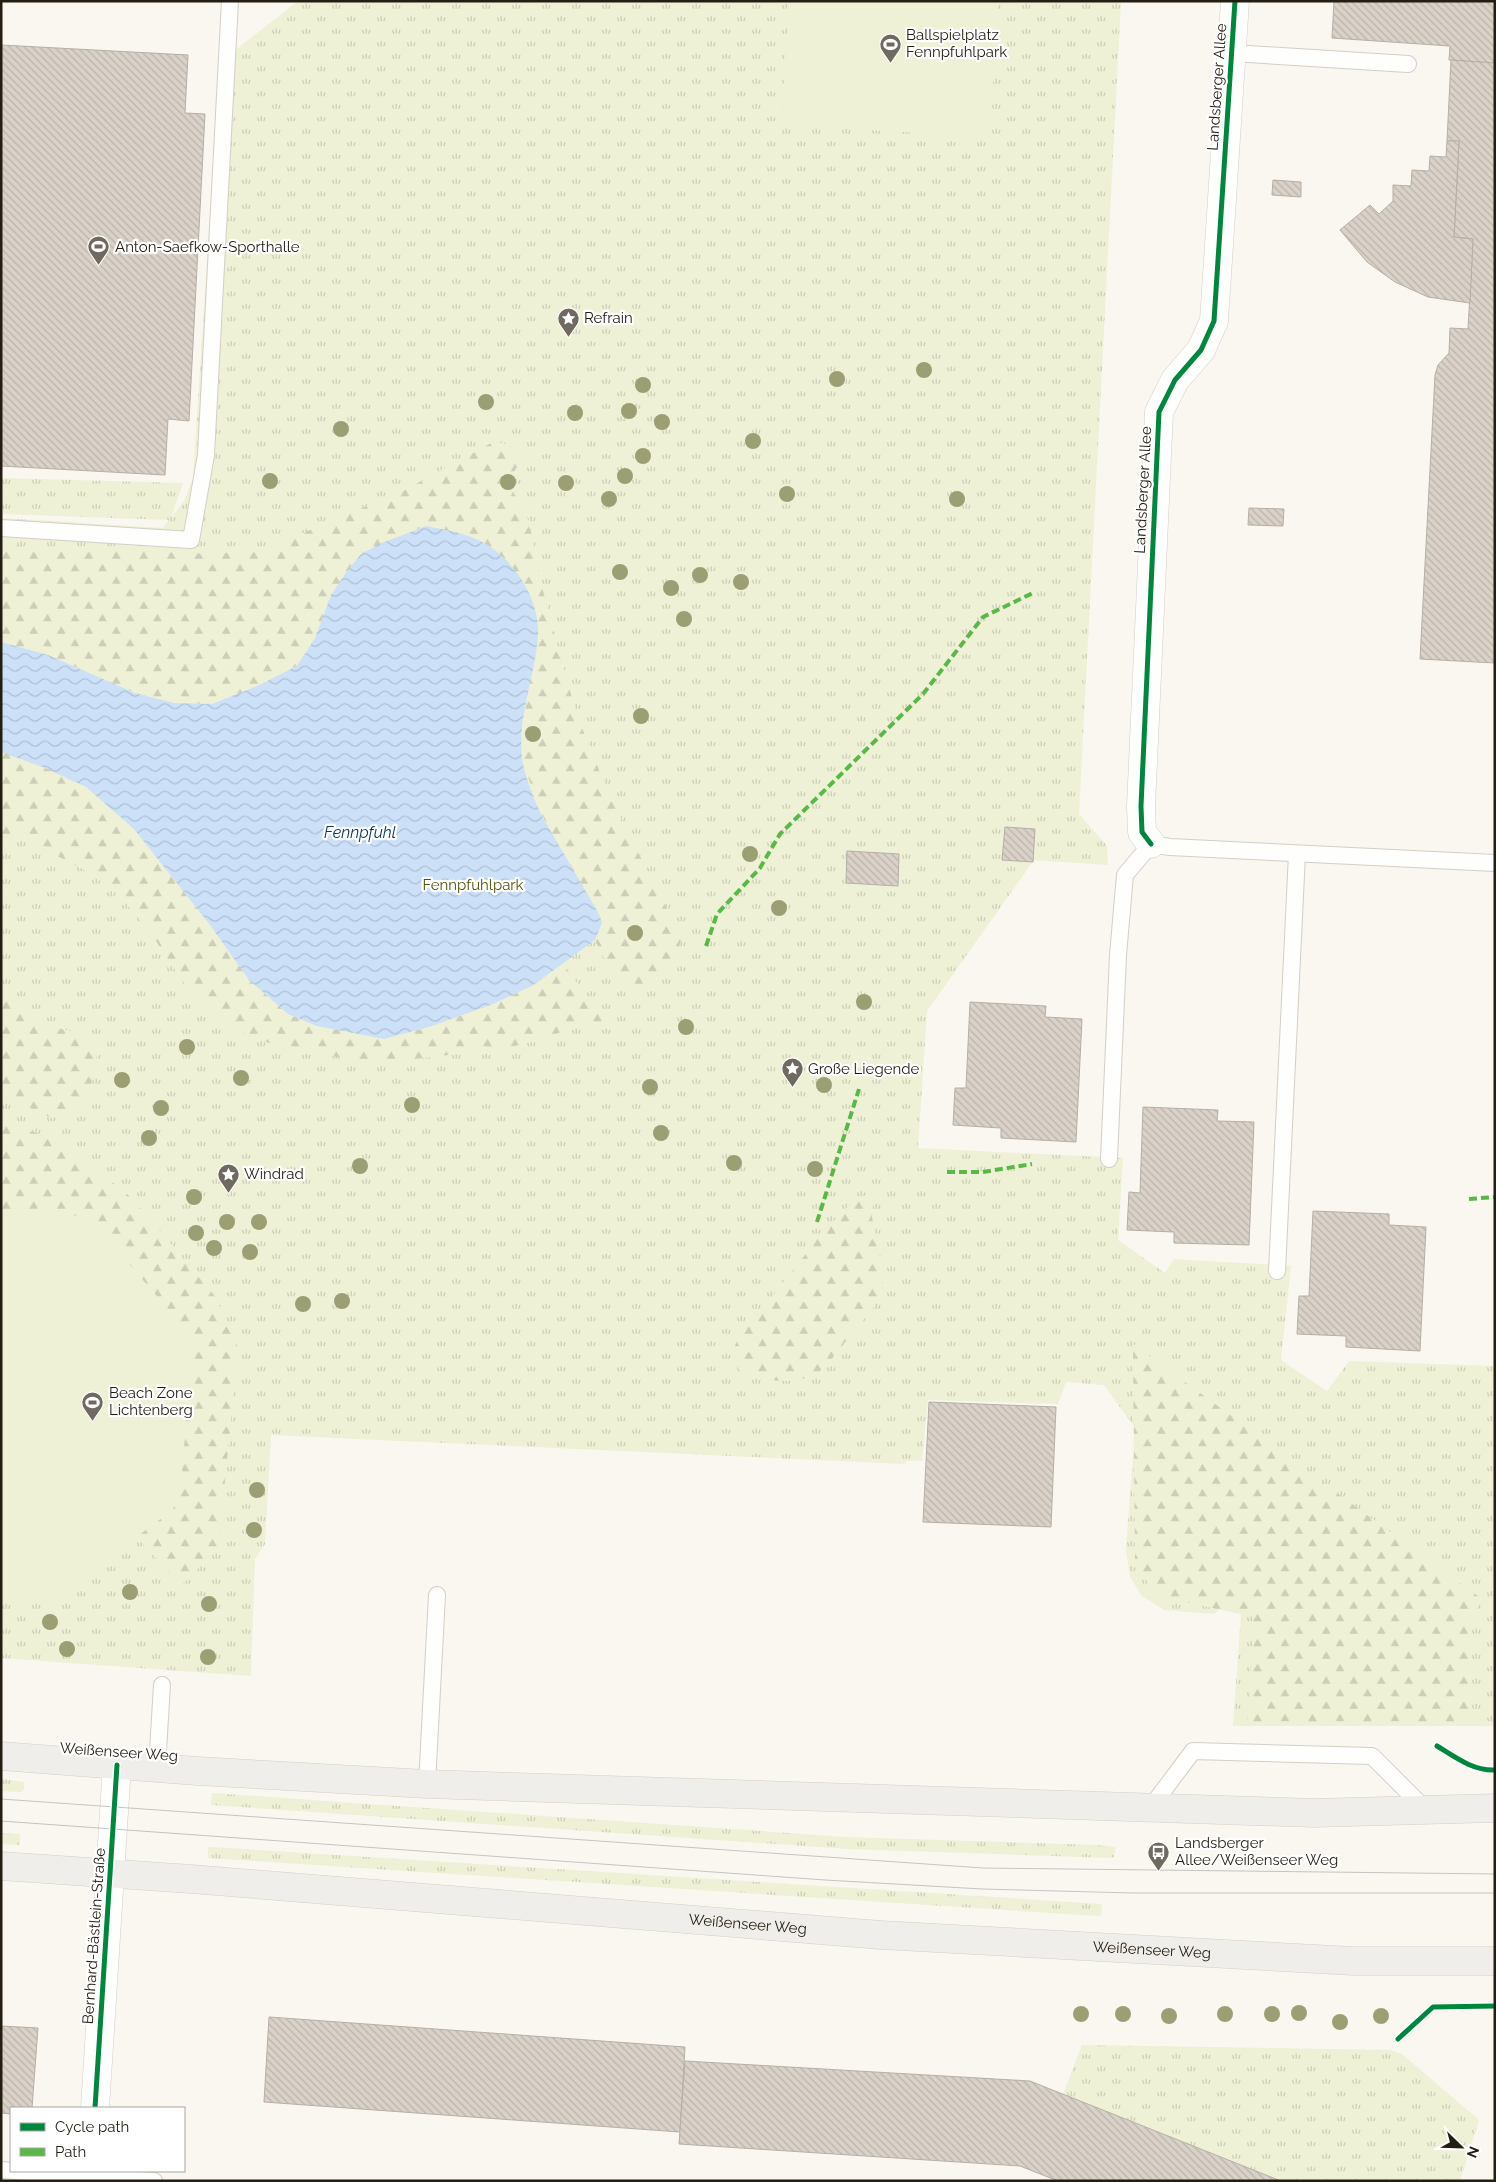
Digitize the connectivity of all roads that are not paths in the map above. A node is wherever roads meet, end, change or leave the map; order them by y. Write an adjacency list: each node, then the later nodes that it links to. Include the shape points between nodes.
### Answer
1 (230, 1): 5 (lane, via 206,455 191,540)
2 (1235, 1): 3 (street, Landsberger Allee)
3 (1232, 53): 4 (lane); 6 (street, Landsberger Allee, via 1214,320 1201,350 1175,380 1159,412 1141,806 1142,832)
4 (1408, 64)
5 (1, 528)
6 (1152, 844): 7 (lane); 9 (lane, via 1125,875)
7 (1297, 854): 8 (lane); 10 (lane)
8 (1495, 863)
9 (1109, 1159)
10 (1276, 1271)
11 (437, 1595): 16 (lane)
12 (162, 1685): 15 (lane)
13 (1, 1756): 14 (main road, Weißenseer Weg)
14 (117, 1764): 15 (main road, Weißenseer Weg); 21 (street, Bernhard-Bästlein-Straße)
15 (157, 1767): 16 (main road, Weißenseer Weg)
16 (427, 1784): 17 (main road, Weißenseer Weg)
17 (1151, 1807): 19 (main road, Weißenseer Weg, via 1314,1812); 19 (lane, via 1193,1751 1372,1756)
18 (1495, 1808): 19 (main road, Weißenseer Weg)
19 (1426, 1810)
20 (1, 1866): 21 (main road, Weißenseer Weg)
21 (111, 1873): 22 (main road, Weißenseer Weg, via 881,1935 1353,1961); 23 (street, Bernhard-Bästlein-Straße)
22 (1495, 1961)
23 (95, 2107)
24 (31, 2172): 25 (lane)
25 (91, 2176): 26 (lane)
26 (154, 2181)

